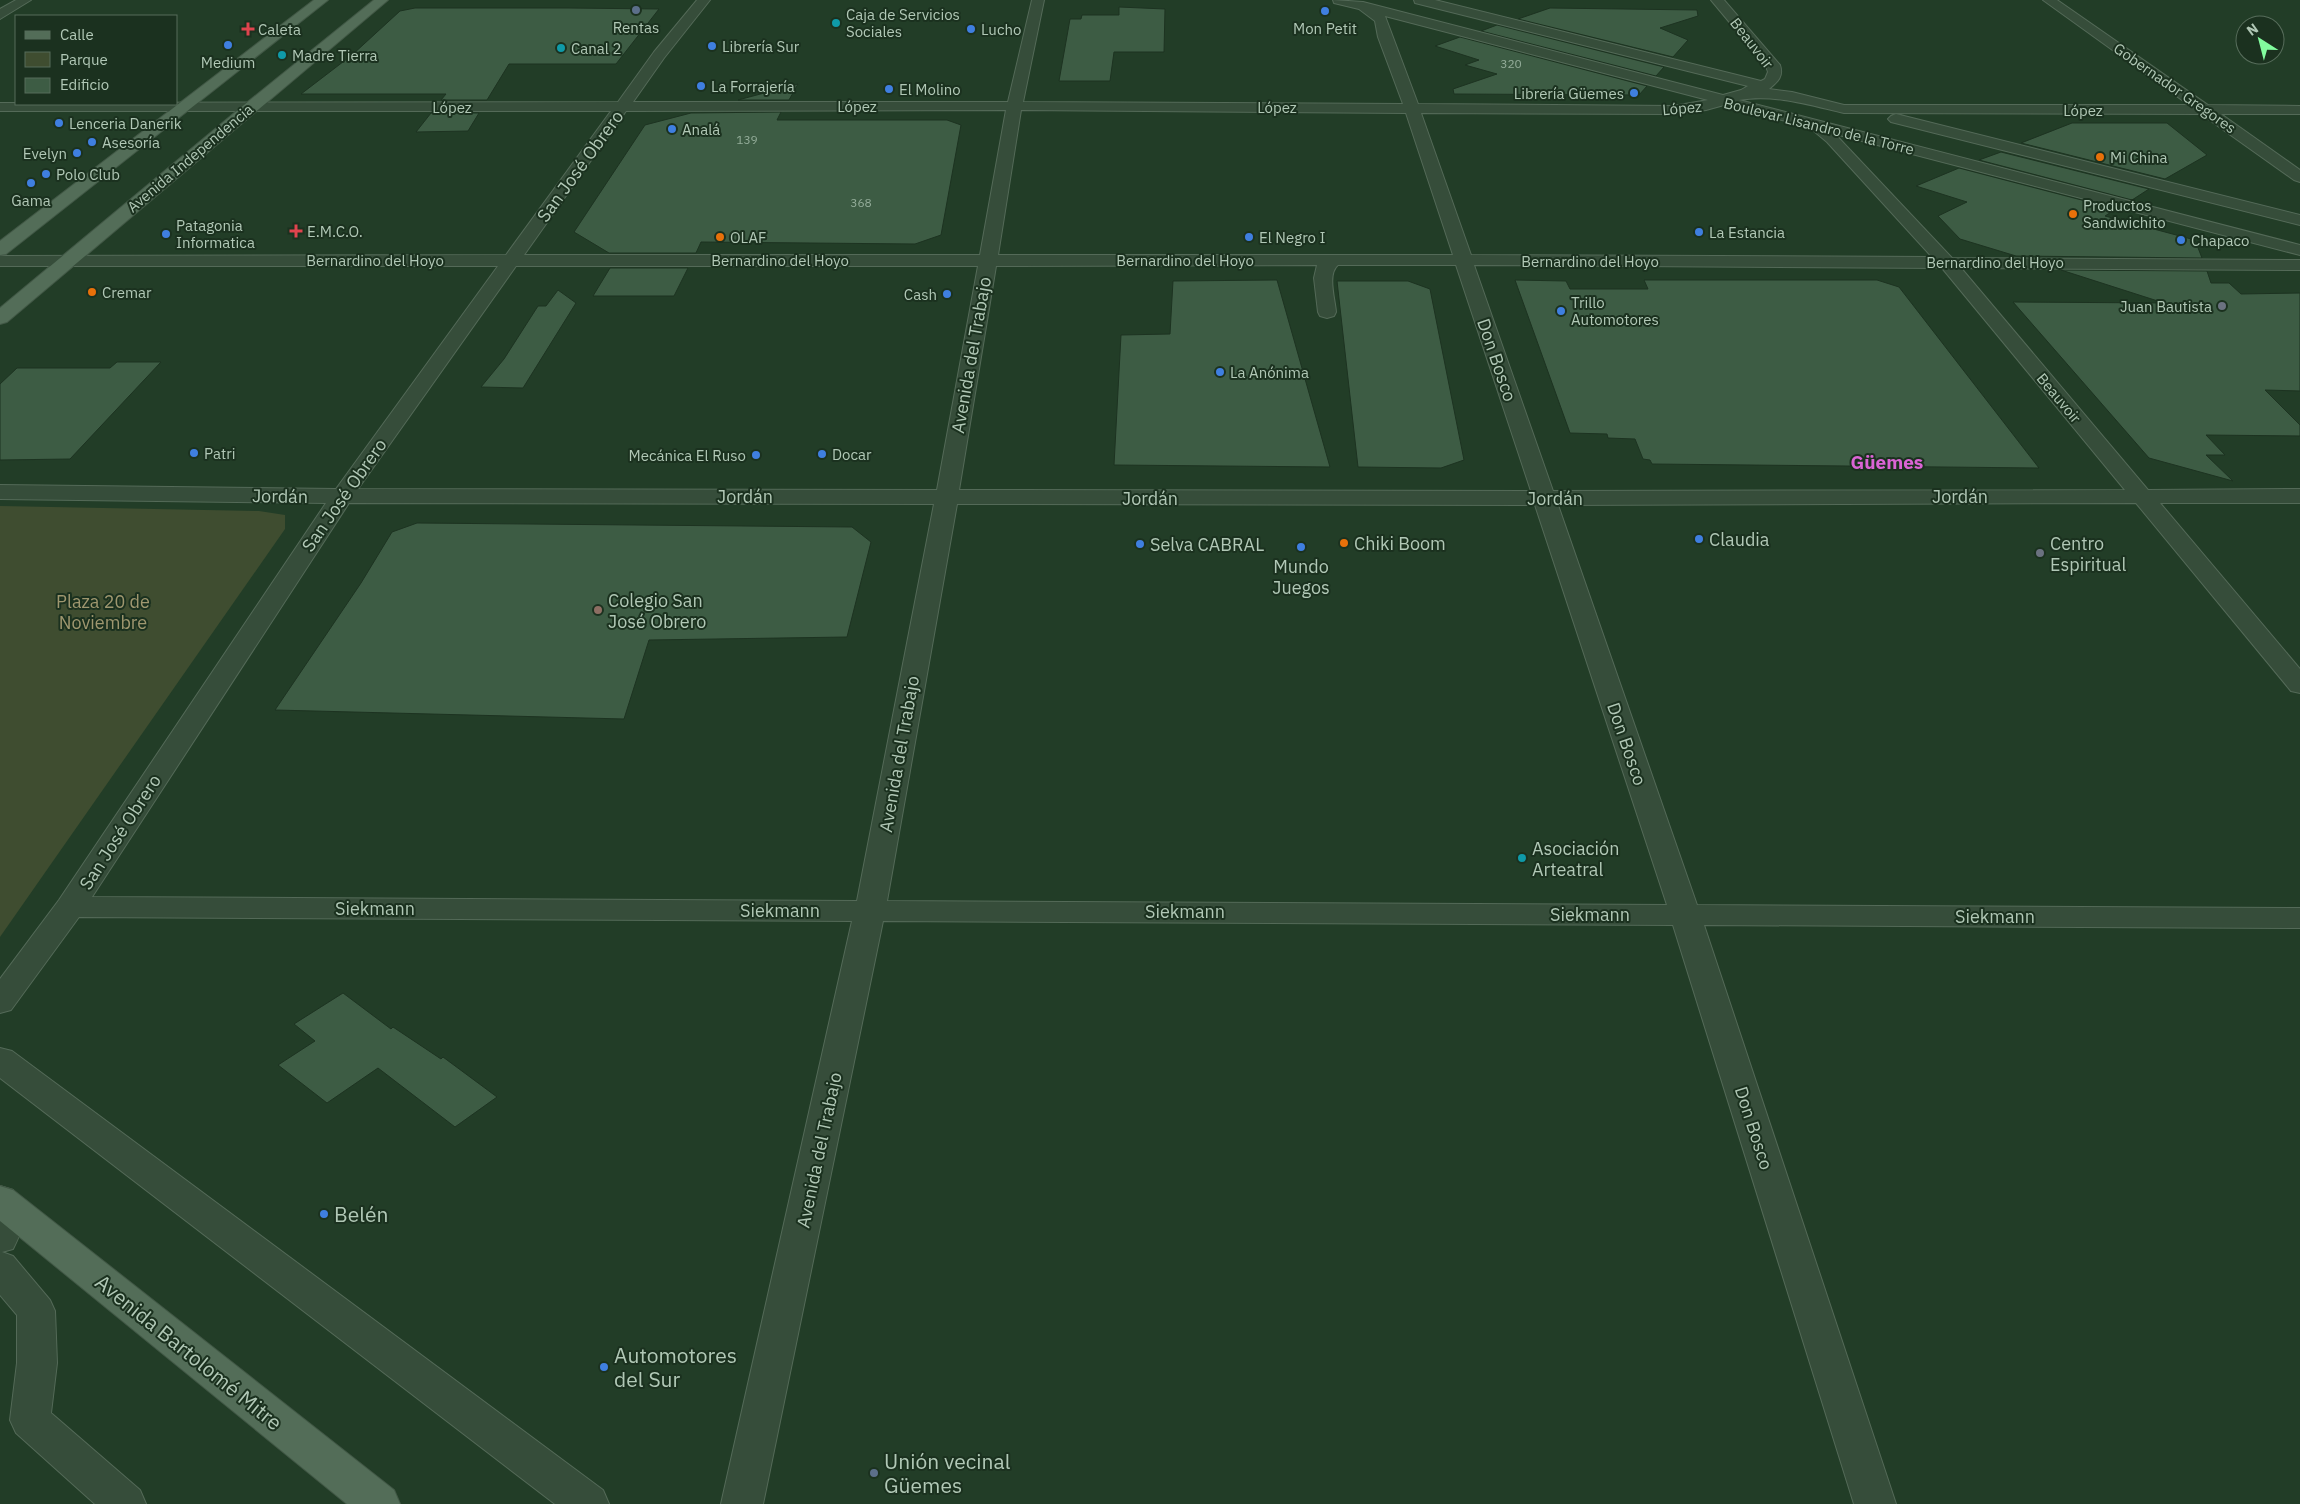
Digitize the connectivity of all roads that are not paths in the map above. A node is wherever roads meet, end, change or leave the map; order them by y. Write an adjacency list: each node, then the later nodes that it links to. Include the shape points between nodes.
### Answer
1 (25, 0): 15 (street)
2 (322, 0): 23 (main road)
3 (382, 0): 25 (main road, Avenida Independencia)
4 (704, 0): 24 (street, San José Obrero)
5 (1038, 0): 21 (street, Avenida del Trabajo)
6 (1340, 0): 13 (street, Boulevar Lisandro de la Torre); 14 (street, via 1404,12)
7 (1419, 0): 14 (street, Boulevar Lisandro de la Torre)
8 (1480, 0): 14 (street)
9 (1716, 0): 18 (street, Beauvoir, via 1773,65 1773,79)
10 (2035, 0): 11 (street)
11 (2049, 0): 12 (street); 28 (street, Gobernador Gregores)
12 (2060, 0)
13 (1363, 6): 16 (street, Boulevar Lisandro de la Torre); 17 (street, Don Bosco, via 1381,19)
14 (1436, 9): 16 (street); 18 (street, Boulevar Lisandro de la Torre)
15 (0, 15)
16 (1410, 18): 17 (street, via 1394,25); 19 (street, Boulevar Lisandro de la Torre)
17 (1385, 37): 26 (street, Don Bosco)
18 (1763, 86): 20 (street); 27 (street, Boulevar Lisandro de la Torre)
19 (1723, 101): 20 (street, López); 26 (street, López, via 1699,108 1672,110)
20 (1747, 104): 27 (street, López, via 1776,94); 30 (street, via 1870,132 1878,132 1893,124); 31 (street, Boulevar Lisandro de la Torre)
21 (1014, 106): 24 (street, López); 26 (street, López); 39 (street, Avenida del Trabajo)
22 (0, 107): 23 (street, López)
23 (185, 107): 25 (street, López); 36 (main road)
24 (623, 107): 25 (street, López); 38 (street, San José Obrero)
25 (250, 108): 37 (main road, Avenida Independencia)
26 (1412, 108): 41 (street, Don Bosco)
27 (1856, 109): 28 (street, López); 30 (street, Boulevar Lisandro de la Torre)
28 (2208, 110): 29 (street, López); 32 (street, Gobernador Gregores)
29 (2300, 110)
30 (1882, 116): 33 (street, Boulevar Lisandro de la Torre)
31 (1808, 122): 35 (street, Boulevar Lisandro de la Torre); 43 (street, Beauvoir, via 1825,132)
32 (2300, 177)
33 (2300, 220)
34 (2300, 239): 35 (street)
35 (2300, 248)
36 (0, 250)
37 (69, 260): 38 (street, Bernardino del Hoyo); 42 (street, Bernardino del Hoyo); 46 (main road, Avenida Independencia)
38 (510, 260): 39 (street, Bernardino del Hoyo); 49 (street, San José Obrero)
39 (987, 260): 40 (street, Bernardino del Hoyo); 51 (street, Avenida del Trabajo, via 983,299)
40 (1334, 260): 41 (street, Bernardino del Hoyo); 45 (street, via 1326,266 1323,278)
41 (1462, 260): 43 (street, Bernardino del Hoyo); 52 (street, Don Bosco)
42 (0, 261)
43 (1946, 262): 44 (street, Bernardino del Hoyo); 48 (street, Beauvoir)
44 (2300, 265)
45 (1327, 312)
46 (0, 318)
47 (0, 492): 49 (street, Jordán)
48 (2139, 495): 50 (street, Jordán); 52 (street, Jordán); 53 (street, Beauvoir)
49 (342, 496): 51 (street, Jordán); 54 (street, San José Obrero)
50 (2300, 496)
51 (946, 497): 52 (street, Jordán); 55 (street, Avenida del Trabajo)
52 (1544, 498): 56 (street, Don Bosco)
53 (2300, 685)
54 (70, 907): 55 (street, Siekmann); 58 (street, San José Obrero)
55 (870, 911): 56 (street, Siekmann); 66 (street, Avenida del Trabajo)
56 (1685, 914): 57 (street, Siekmann); 67 (street, Don Bosco)
57 (2300, 918)
58 (0, 1002)
59 (0, 1060): 65 (street)
60 (0, 1200): 61 (street, via 6,1214); 64 (main road, Avenida Bartolomé Mitre)
61 (0, 1238)
62 (0, 1267): 63 (street, via 36,1311 37,1363 30,1420)
63 (125, 1504)
64 (379, 1504)
65 (588, 1504)
66 (742, 1504)
67 (1875, 1504)

